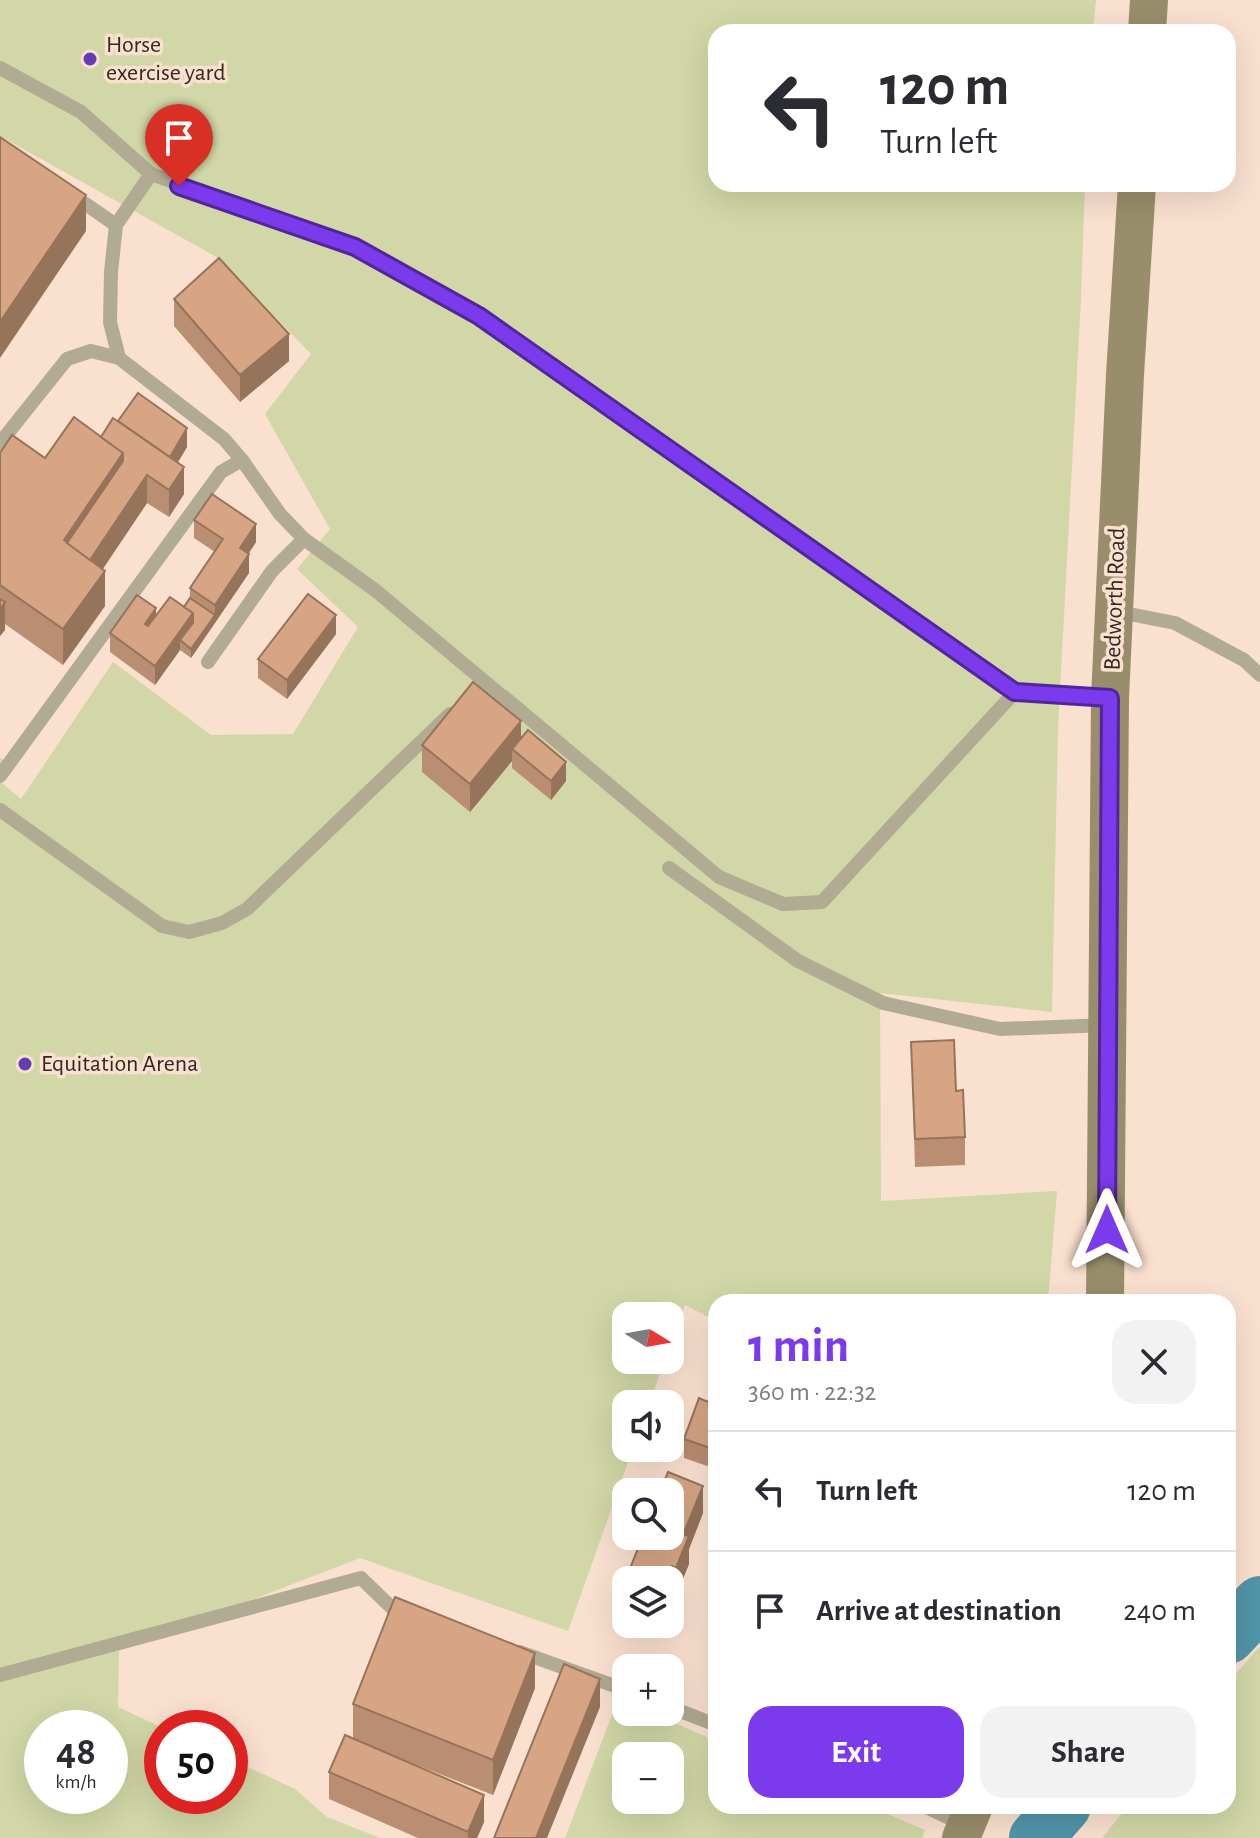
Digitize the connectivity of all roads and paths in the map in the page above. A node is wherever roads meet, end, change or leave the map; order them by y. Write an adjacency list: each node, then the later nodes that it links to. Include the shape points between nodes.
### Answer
1 (1149, 0): 2 (main road)
2 (1148, 24)
3 (0, 68): 4 (lane, via 81,112)
4 (151, 174): 7 (lane); 15 (lane, via 355,247 479,316)
5 (58, 186): 7 (lane)
6 (1136, 192): 12 (main road, Bedworth Road)
7 (116, 225): 8 (lane, via 110,322)
8 (119, 358): 9 (lane, via 91,351 67,359); 10 (lane, via 224,439)
9 (0, 443)
10 (242, 460): 11 (lane); 18 (lane, via 221,472)
11 (304, 539): 13 (lane, via 272,571); 16 (lane)
12 (1114, 611): 14 (lane, via 1175,623 1244,660); 17 (main road, Bedworth Road)
13 (208, 662)
14 (1260, 675)
15 (1015, 692): 16 (lane, via 822,902 783,904 719,877); 17 (lane)
16 (504, 697): 19 (lane, via 478,693 466,698 247,909 189,932 162,926)
17 (1110, 698): 21 (main road, Bedworth Road)
18 (0, 776)
19 (0, 810)
20 (669, 868): 21 (lane, via 798,961 883,1003 1000,1029)
21 (1108, 1025): 22 (main road, Bedworth Road)
22 (1105, 1294)
23 (422, 1618): 25 (lane, via 392,1608 361,1578)
24 (511, 1649): 26 (lane)
25 (0, 1675)
26 (612, 1685)
27 (684, 1712): 28 (lane)
28 (708, 1722)
29 (943, 1814): 30 (lane)
30 (967, 1824)

